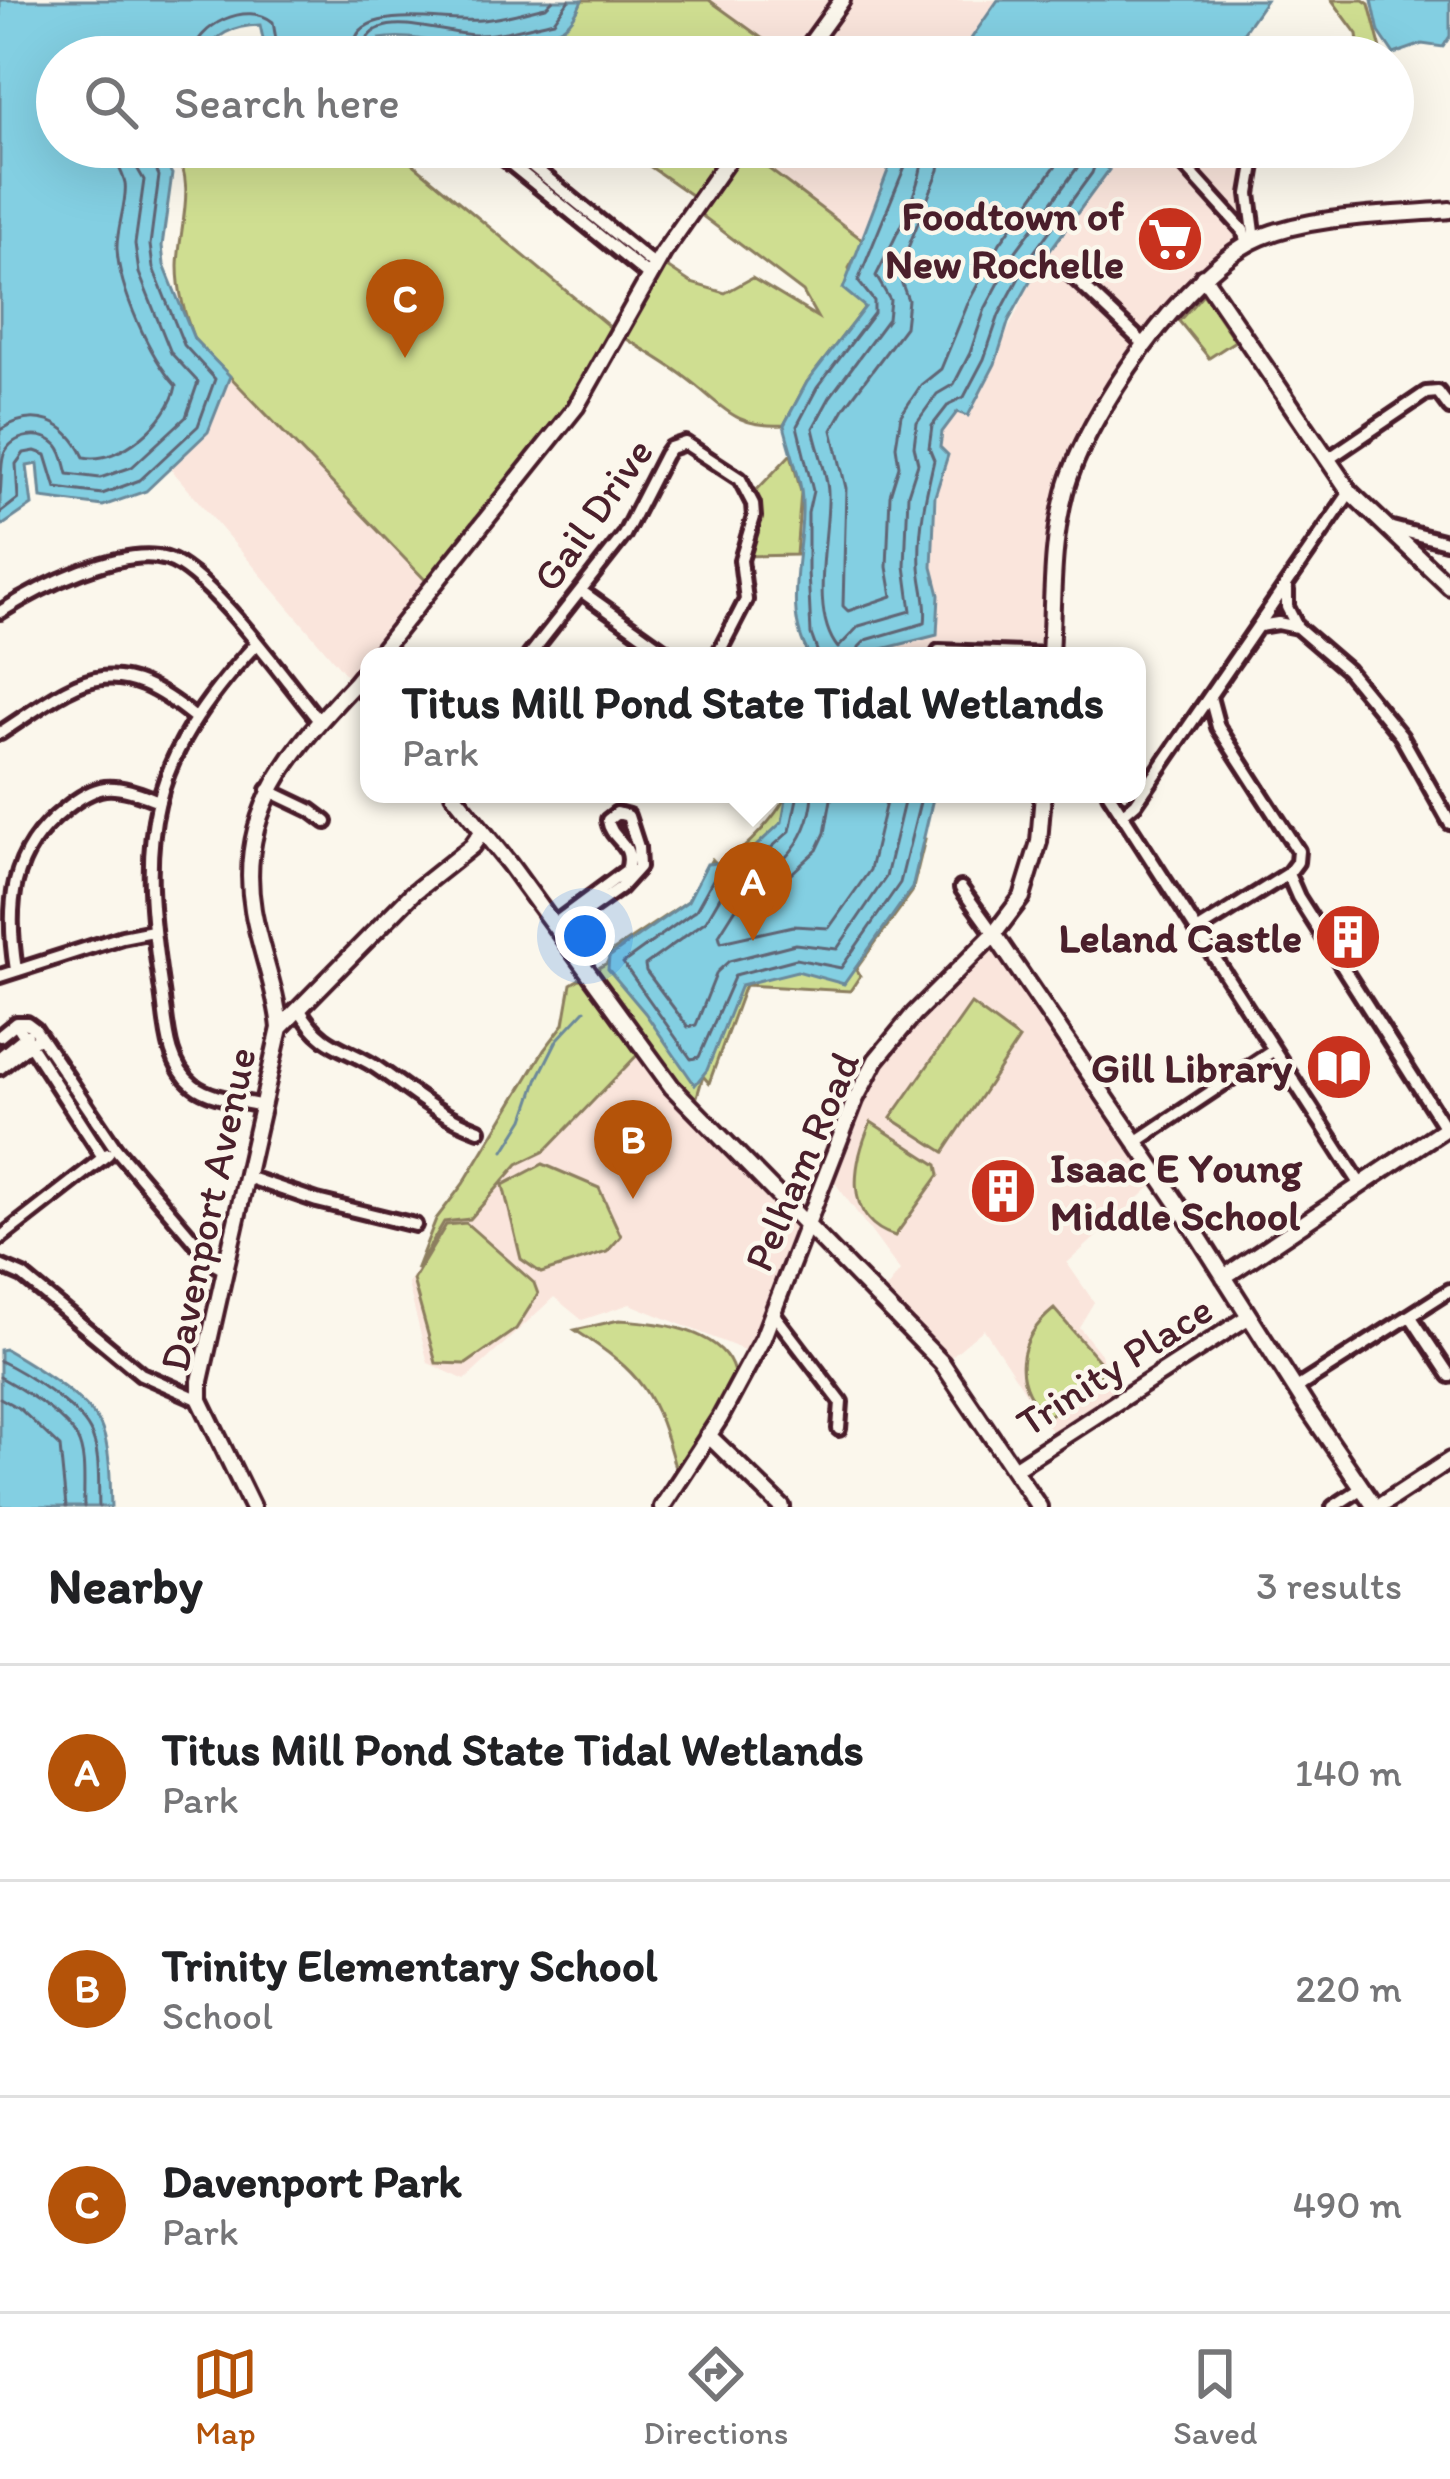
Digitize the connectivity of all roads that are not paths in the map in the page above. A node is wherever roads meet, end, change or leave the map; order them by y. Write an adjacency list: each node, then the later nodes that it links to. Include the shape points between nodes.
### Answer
1 (842, 0): 2 (street)
2 (816, 36)
3 (517, 168): 11 (street)
4 (533, 168): 11 (street)
5 (723, 168): 11 (street)
6 (1187, 168): 9 (street)
7 (1253, 168): 9 (street)
8 (1450, 210): 9 (street, via 1296,226)
9 (1251, 242): 12 (street)
10 (1066, 270): 13 (street)
11 (652, 271): 26 (street, via 576,407)
12 (1203, 276): 13 (street); 15 (street)
13 (1145, 344): 30 (street, via 1065,488)
14 (1450, 408): 15 (street, via 1430,392)
15 (1327, 460): 16 (street)
16 (1349, 491): 17 (street); 19 (street)
17 (1392, 528): 18 (street); 20 (street)
18 (1450, 543)
19 (1288, 584): 23 (street); 24 (street)
20 (1450, 587)
21 (581, 592): 27 (street, Gail Drive); 28 (street); 29 (street, Gail Drive, via 624,535 665,454 692,446 740,479 753,504 741,560 746,600)
22 (0, 612): 25 (street, via 100,566 158,557 197,576)
23 (1260, 626): 24 (street); 34 (street)
24 (1297, 627): 43 (street, via 1369,696)
25 (256, 644): 35 (street); 36 (street)
26 (384, 647)
27 (536, 647)
28 (659, 647)
29 (722, 647)
30 (1051, 647)
31 (360, 677): 32 (street)
32 (356, 682): 33 (street); 36 (street)
33 (360, 686)
34 (1210, 697): 37 (street); 38 (street)
35 (194, 717): 39 (street, via 118,675 77,684); 44 (street)
36 (320, 722): 42 (street)
37 (1190, 726): 38 (street); 41 (street)
38 (1218, 727): 53 (street, via 1294,841 1297,862)
39 (0, 733)
40 (1450, 783): 43 (street)
41 (1146, 789)
42 (268, 790): 50 (street); 62 (street, via 254,833 250,888)
43 (1435, 793): 51 (street)
44 (159, 801): 56 (street, via 148,868); 59 (street, via 99,789 50,820 17,873)
45 (460, 803): 52 (street)
46 (1042, 803): 58 (street, Pelham Road, via 1029,880)
47 (1114, 803): 49 (street)
48 (1136, 803): 49 (street)
49 (1122, 815): 57 (street)
50 (326, 822)
51 (1450, 823)
52 (482, 832): 55 (street); 61 (street, Davenport Avenue)
53 (1288, 874): 57 (street); 69 (street)
54 (961, 888): 58 (street)
55 (557, 927): 55 (street, via 639,867 628,816 608,820 630,851 627,870); 77 (street, via 672,1087)
56 (153, 931): 59 (street); 68 (street, via 180,1071 201,1090)
57 (1197, 931): 65 (street)
58 (994, 934): 71 (street); 77 (street, Pelham Road, via 876,1060)
59 (16, 970): 60 (street)
60 (0, 976)
61 (300, 1010): 62 (street, Davenport Avenue); 70 (street, via 331,1046)
62 (280, 1028): 68 (street, Davenport Avenue)
63 (0, 1036): 64 (street, via 27,1023)
64 (32, 1037): 66 (street); 67 (street); 72 (street); 73 (street)
65 (1274, 1050): 71 (street); 75 (street)
66 (0, 1058)
67 (0, 1068)
68 (263, 1106): 74 (street, Davenport Avenue)
69 (1448, 1127): 75 (street)
70 (479, 1130)
71 (1136, 1142): 81 (street)
72 (116, 1148): 73 (street); 80 (street)
73 (104, 1157): 78 (street)
74 (247, 1178): 76 (street); 80 (street, Davenport Avenue)
75 (1361, 1185): 81 (street)
76 (415, 1225)
77 (806, 1226): 83 (street, Pelham Road); 92 (street, via 943,1363)
78 (0, 1238)
79 (0, 1266): 88 (street, via 23,1276 140,1374)
80 (225, 1270): 88 (street, Davenport Avenue)
81 (1224, 1276): 85 (street)
82 (1450, 1291): 84 (street)
83 (773, 1313): 89 (street, via 841,1402); 90 (street, Pelham Road)
84 (1411, 1316): 86 (street); 87 (street)
85 (1249, 1317): 87 (street); 92 (street, Trinity Place)
86 (1450, 1376)
87 (1295, 1389): 93 (street)
88 (200, 1400): 94 (street, Davenport Avenue)
89 (839, 1429)
90 (708, 1435): 95 (street, Pelham Road); 96 (street)
91 (1450, 1460): 99 (street)
92 (1015, 1468): 97 (street)
93 (1362, 1488): 98 (street); 99 (street)
94 (252, 1507)
95 (662, 1507)
96 (782, 1507)
97 (1039, 1507)
98 (1333, 1507)
99 (1377, 1507)

